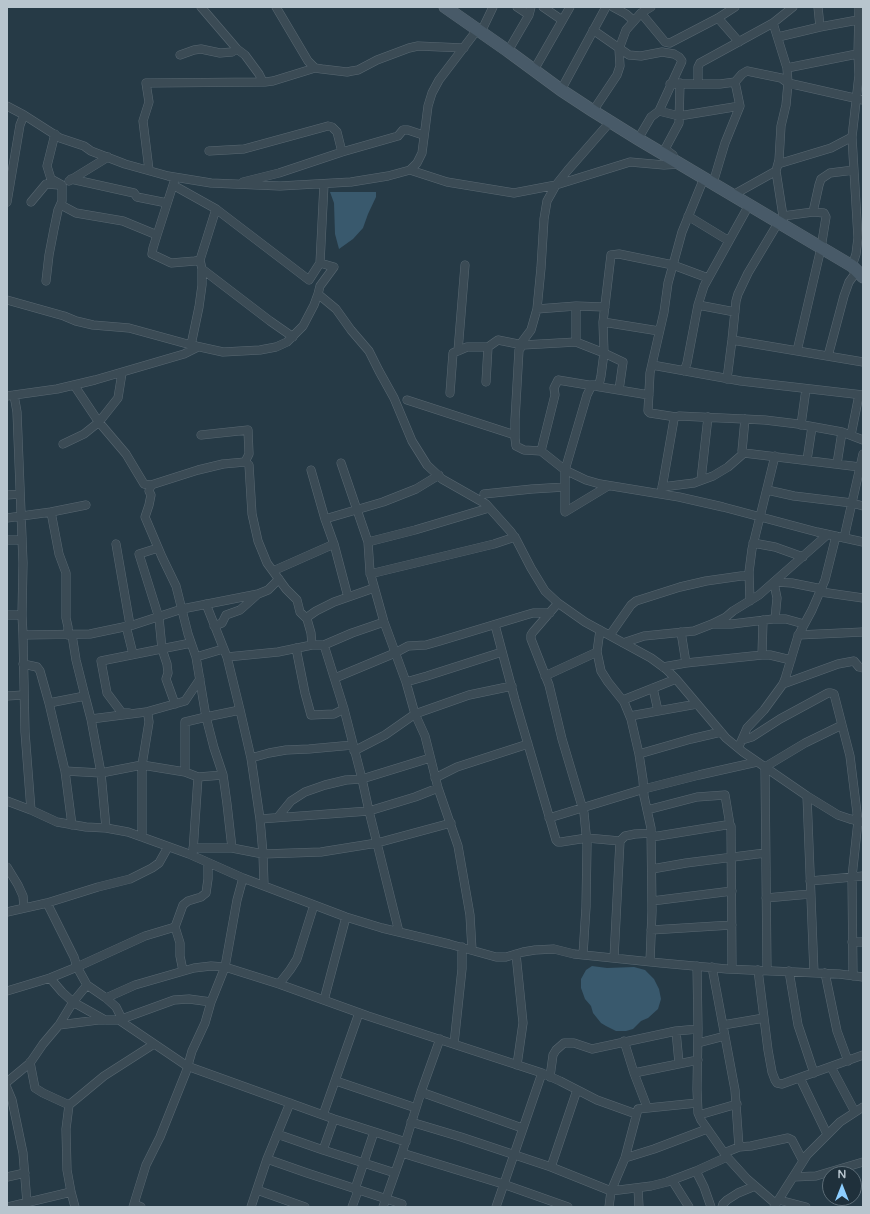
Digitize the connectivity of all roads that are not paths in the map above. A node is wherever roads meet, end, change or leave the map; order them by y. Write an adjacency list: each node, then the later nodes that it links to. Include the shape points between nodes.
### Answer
1 (201, 7): 28 (street)
2 (276, 7): 33 (street)
3 (445, 7): 24 (street)
4 (493, 7): 24 (street)
5 (517, 7): 15 (street)
6 (543, 7): 19 (street)
7 (570, 7): 19 (street)
8 (606, 7): 23 (street)
9 (612, 7): 20 (street)
10 (651, 7): 16 (street)
11 (735, 7): 17 (street)
12 (793, 7): 21 (street)
13 (818, 7): 22 (street)
14 (859, 7): 18 (street)
15 (530, 11): 30 (street)
16 (641, 13): 17 (street, via 665,42 670,43); 20 (street)
17 (718, 18): 26 (street)
18 (861, 19): 22 (street); 31 (street)
19 (562, 20): 35 (street)
20 (634, 21): 29 (street, via 626,30)
21 (773, 23): 25 (street); 26 (street)
22 (820, 27): 25 (street)
23 (593, 30): 29 (street); 42 (street)
24 (479, 31): 27 (street); 30 (street)
25 (778, 38): 34 (street)
26 (739, 42): 41 (street, via 700,63)
27 (464, 48): 33 (street, via 418,46 347,72); 52 (street, via 432,93)
28 (237, 49): 32 (street, via 220,53 201,49); 36 (street, via 245,55)
29 (619, 49): 40 (street, via 636,56 659,52 679,57 682,61); 46 (street, via 620,66 617,75)
30 (508, 51): 35 (street)
31 (860, 53): 34 (street); 43 (street)
32 (180, 55)
33 (315, 68): 36 (street)
34 (787, 68): 38 (street)
35 (534, 70): 42 (street)
36 (263, 82): 60 (street, via 146,83 149,102 143,121)
37 (734, 82): 38 (street, via 747,71 781,78); 41 (street); 45 (street)
38 (788, 82): 43 (street); 59 (street)
39 (680, 83): 40 (street); 41 (street); 49 (street)
40 (670, 84): 47 (street)
41 (698, 84)
42 (561, 90): 46 (street)
43 (860, 99): 53 (street)
44 (7, 106): 48 (street)
45 (740, 106): 49 (street); 65 (street)
46 (593, 111): 50 (street)
47 (659, 112): 49 (street); 54 (street, via 651,118)
48 (24, 114): 51 (street); 72 (street)
49 (679, 116): 63 (street, via 679,123 665,149)
50 (610, 122): 54 (street); 70 (street)
51 (55, 134): 57 (street); 69 (street, via 47,166 50,179)
52 (423, 135): 56 (street, via 403,130 398,136); 61 (street, via 422,153)
53 (852, 137): 59 (street, via 831,148); 62 (street)
54 (638, 139): 58 (street)
55 (209, 151): 56 (street, via 244,150 328,126 337,132)
56 (342, 152): 67 (street, via 279,173)
57 (108, 157): 60 (street); 64 (street)
58 (680, 164): 63 (street); 70 (street, via 630,162)
59 (777, 167): 71 (street); 81 (street)
60 (149, 170): 66 (street)
61 (410, 170): 68 (street, via 396,175); 70 (street, via 447,182 514,193)
62 (854, 170): 75 (street); 79 (street, via 830,173 821,179)
63 (692, 171): 65 (street)
64 (71, 179): 69 (street); 74 (street)
65 (708, 180): 71 (street); 80 (street)
66 (174, 181): 67 (street); 74 (street); 78 (street)
67 (233, 184): 68 (street)
68 (324, 184): 87 (street)
69 (62, 185): 73 (street, via 46,184); 76 (street)
70 (556, 186): 99 (street, via 547,202 544,219)
71 (733, 195): 77 (street)
72 (7, 202)
73 (31, 202)
74 (167, 203): 82 (street)
75 (860, 204): 84 (street)
76 (61, 205): 82 (street, via 76,213 123,221); 93 (street, via 54,229)
77 (749, 205): 81 (street); 83 (street)
78 (216, 209): 86 (street); 87 (street, via 309,280)
79 (813, 212): 81 (street); 85 (street, via 824,213 826,217)
80 (688, 216): 83 (street); 88 (street)
81 (782, 221): 85 (street); 100 (street, via 748,273 738,294)
82 (157, 235): 86 (street, via 152,254 171,263)
83 (729, 241): 92 (street)
84 (860, 246): 91 (street, via 856,254)
85 (821, 248): 91 (street); 110 (street)
86 (200, 260): 90 (street)
87 (320, 263): 94 (street, via 334,267 320,286)
88 (673, 265): 92 (street); 98 (street, via 619,254 611,255); 102 (street)
89 (465, 266): 109 (street)
90 (202, 269): 103 (street); 107 (street)
91 (857, 272): 112 (street, via 844,296)
92 (708, 278): 96 (street)
93 (46, 281)
94 (318, 294): 103 (street, via 303,326); 151 (street, via 336,309 369,351 394,398 412,442 427,465)
95 (7, 300): 107 (street, via 76,321 129,328)
96 (698, 305): 100 (street); 115 (street)
97 (576, 306): 98 (street); 99 (street); 105 (street)
98 (605, 307): 101 (street)
99 (537, 309): 106 (street, via 531,330 522,342)
100 (735, 312): 104 (street)
101 (603, 322): 102 (street); 111 (street)
102 (660, 331): 114 (street)
103 (293, 337): 107 (street, via 276,347 260,350 223,352)
104 (732, 340): 110 (street); 117 (street)
105 (576, 342): 106 (street); 111 (street)
106 (523, 345): 108 (street, via 498,340); 136 (street, via 519,350)
107 (194, 346): 116 (street, via 184,354)
108 (488, 347): 109 (street, via 467,347); 118 (street)
109 (458, 351): 123 (street, via 453,352)
110 (797, 351): 112 (street)
111 (604, 353): 120 (street, via 600,384); 122 (street, via 623,362)
112 (828, 356): 113 (street)
113 (863, 362)
114 (652, 364): 115 (street); 124 (street)
115 (684, 371): 117 (street)
116 (122, 373): 119 (street); 131 (street, via 118,398)
117 (727, 379): 121 (street)
118 (486, 382)
119 (74, 385): 126 (street); 131 (street)
120 (592, 385): 122 (street); 140 (street, via 558,380 554,388 555,395); 150 (street)
121 (806, 389): 125 (street); 132 (street)
122 (619, 390): 124 (street)
123 (450, 393)
124 (649, 395): 128 (street, via 648,411)
125 (861, 395): 137 (street)
126 (10, 396): 159 (street, via 17,412)
127 (407, 400): 136 (street)
128 (676, 417): 129 (street); 158 (street, via 672,425)
129 (708, 417): 130 (street); 153 (street)
130 (745, 419): 132 (street); 141 (street, via 742,451)
131 (99, 422): 139 (street, via 84,434); 154 (street, via 126,454 144,484)
132 (801, 425): 133 (street)
133 (812, 427): 134 (street); 144 (street)
134 (842, 432): 137 (street); 147 (street)
135 (201, 435): 145 (street, via 248,430 249,454)
136 (515, 435): 140 (street, via 516,446 524,450)
137 (851, 436): 138 (street)
138 (863, 440)
139 (63, 444)
140 (541, 451): 150 (street)
141 (744, 453): 143 (street); 153 (street, via 728,467)
142 (863, 454): 148 (street)
143 (775, 456): 144 (street); 157 (street)
144 (807, 460): 147 (street)
145 (245, 462): 154 (street, via 198,470); 184 (street, via 249,465 252,514 258,541)
146 (341, 463): 166 (street)
147 (837, 464): 148 (street)
148 (860, 467): 152 (street)
149 (311, 470): 171 (street)
150 (565, 470): 155 (street); 156 (street, via 586,480)
151 (439, 475): 165 (street); 166 (street, via 416,489)
152 (860, 477): 162 (street)
153 (701, 480): 158 (street)
154 (151, 485): 182 (street, via 146,517)
155 (565, 486): 156 (street, via 565,512); 160 (street)
156 (608, 486): 158 (street)
157 (767, 490): 162 (street); 169 (street)
158 (662, 491): 169 (street)
159 (20, 494): 161 (street); 168 (street)
160 (484, 494)
161 (7, 496)
162 (852, 503): 164 (street); 173 (street)
163 (86, 505): 167 (street)
164 (863, 506)
165 (489, 508): 174 (street); 177 (street)
166 (358, 510): 171 (street); 177 (street)
167 (51, 512): 168 (street); 215 (street, via 59,554 66,573 66,618)
168 (21, 517): 170 (street); 176 (street)
169 (760, 517): 172 (street); 179 (street)
170 (7, 518)
171 (325, 520): 181 (street)
172 (827, 534): 173 (street); 183 (street)
173 (840, 537): 178 (street); 190 (street)
174 (515, 538): 185 (street); 195 (street, via 542,588)
175 (7, 540): 176 (street)
176 (21, 540): 200 (street)
177 (368, 542): 185 (street)
178 (863, 542)
179 (753, 543): 183 (street, via 775,547); 186 (street)
180 (116, 544): 209 (street)
181 (334, 544): 184 (street); 192 (street)
182 (158, 548): 197 (street, via 176,586); 201 (street, via 139,554)
183 (803, 557): 188 (street)
184 (273, 571): 187 (street)
185 (370, 574): 189 (street)
186 (748, 576): 194 (street); 216 (street, via 706,581 636,601)
187 (279, 579): 191 (street, via 268,590); 202 (street, via 297,600 300,612)
188 (774, 582): 190 (street, via 792,583); 194 (street); 203 (street)
189 (374, 588): 192 (street); 205 (street)
190 (821, 590): 193 (street); 207 (street)
191 (258, 594): 196 (street); 210 (street, via 240,610 226,615 222,623)
192 (348, 597): 202 (street)
193 (863, 598)
194 (750, 601): 206 (street)
195 (558, 603): 198 (street); 211 (street)
196 (206, 604): 197 (street); 210 (street)
197 (182, 609): 201 (street); 218 (street)
198 (550, 613): 208 (street, via 533,613); 236 (street, via 531,635)
199 (7, 615): 200 (street)
200 (22, 615): 214 (street)
201 (159, 618): 209 (street); 223 (street)
202 (306, 618): 220 (street, via 312,633)
203 (774, 619): 204 (street); 207 (street)
204 (763, 620): 206 (street); 229 (street)
205 (384, 622): 221 (street); 227 (street)
206 (712, 624): 212 (street, via 694,631)
207 (804, 624): 217 (street)
208 (495, 625): 224 (street); 227 (street, via 426,644 408,646)
209 (128, 626): 215 (street, via 90,634); 228 (street)
210 (214, 626): 226 (street)
211 (600, 630): 216 (street); 225 (street)
212 (681, 632): 219 (street, via 644,636); 232 (street)
213 (863, 632): 217 (street)
214 (23, 634): 215 (street); 233 (street)
215 (70, 634): 246 (street)
216 (610, 635): 219 (street)
217 (798, 635): 231 (street)
218 (191, 643): 223 (street); 230 (street)
219 (623, 643): 234 (street)
220 (312, 645): 221 (street); 222 (street)
221 (324, 645): 237 (street)
222 (296, 648): 226 (street, via 278,652); 251 (street, via 312,715 334,714)
223 (162, 649): 228 (street); 249 (street, via 167,664 166,679)
224 (502, 652): 240 (street); 242 (street)
225 (598, 652): 236 (street); 247 (street, via 601,671)
226 (225, 653): 230 (street); 252 (street)
227 (395, 653): 237 (street); 240 (street)
228 (133, 654): 254 (street, via 101,660 107,693 122,713)
229 (762, 655): 231 (street); 232 (street)
230 (196, 657): 238 (street)
231 (791, 660): 241 (street)
232 (686, 663): 234 (street)
233 (23, 664): 244 (street); 248 (street, via 37,667 40,671)
234 (663, 667): 239 (street)
235 (863, 668): 241 (street, via 854,661 838,664)
236 (545, 676): 282 (street)
237 (335, 678): 251 (street)
238 (200, 679): 249 (street, via 185,701); 257 (street)
239 (676, 679): 243 (street); 250 (street)
240 (406, 682): 255 (street)
241 (783, 684): 261 (street, via 747,728)
242 (512, 686): 255 (street, via 469,695); 262 (street)
243 (653, 688): 247 (street); 253 (street)
244 (24, 695): 245 (street); 283 (street)
245 (7, 696)
246 (85, 696): 248 (street); 258 (street)
247 (623, 700): 256 (street)
248 (49, 703): 271 (street)
249 (175, 704): 254 (street)
250 (697, 704): 253 (street); 260 (street)
251 (344, 709): 263 (street)
252 (240, 710): 257 (street); 266 (street)
253 (658, 711): 256 (street)
254 (146, 712): 258 (street); 269 (street, via 149,722)
255 (415, 714): 263 (street, via 389,732); 267 (street, via 425,736)
256 (630, 716): 265 (street)
257 (206, 717): 272 (street, via 185,722); 274 (street)
258 (91, 719): 273 (street)
259 (842, 725): 261 (street, via 834,694 831,692); 270 (street); 289 (street, via 850,756)
260 (721, 732): 264 (street); 265 (street)
261 (742, 740): 264 (street)
262 (528, 744): 277 (street, via 457,767); 287 (street)
263 (353, 748): 266 (street, via 286,750); 276 (street)
264 (739, 748): 268 (street)
265 (640, 754): 279 (street)
266 (251, 758): 288 (street)
267 (430, 758): 276 (street); 277 (street)
268 (757, 762): 270 (street); 279 (street)
269 (142, 765): 272 (street); 273 (street); 295 (street)
270 (765, 767): 280 (street); 302 (street)
271 (66, 771): 273 (street); 291 (street)
272 (185, 772): 275 (street)
273 (101, 773): 293 (street)
274 (223, 775): 275 (street); 300 (street)
275 (198, 777): 301 (street)
276 (362, 778): 285 (street); 286 (street, via 337,782 305,792 291,801)
277 (436, 778): 278 (street)
278 (438, 788): 285 (street, via 415,798); 290 (street)
279 (644, 789): 282 (street); 284 (street)
280 (807, 796): 289 (street, via 838,815); 311 (street)
281 (7, 801): 283 (street)
282 (583, 809): 287 (street); 296 (street)
283 (31, 810): 291 (street, via 57,822)
284 (647, 810): 292 (street, via 696,797 725,794); 294 (street)
285 (369, 811): 286 (street); 298 (street)
286 (278, 817): 288 (street)
287 (549, 818): 296 (street, via 558,842)
288 (260, 819): 303 (street)
289 (860, 822): 309 (street)
290 (451, 824): 298 (street); 329 (street, via 458,846 470,915)
291 (72, 825): 293 (street)
292 (730, 825): 294 (street); 304 (street)
293 (106, 828): 295 (street)
294 (652, 835): 297 (street, via 634,834); 307 (street)
295 (142, 837): 299 (street)
296 (586, 838): 297 (street); 331 (street)
297 (620, 841): 332 (street)
298 (377, 843): 303 (street, via 321,852); 325 (street)
299 (168, 847): 301 (street); 317 (street, via 159,863 130,879)
300 (232, 848): 301 (street); 303 (street)
301 (193, 852): 305 (street)
302 (765, 853): 304 (street); 315 (street)
303 (263, 854): 312 (street)
304 (732, 857): 307 (street); 313 (street)
305 (208, 863): 310 (street); 323 (street, via 206,893 183,905)
306 (7, 867): 319 (street, via 23,896)
307 (652, 869): 316 (street)
308 (863, 876): 309 (street)
309 (852, 877): 311 (street); 326 (street)
310 (243, 878): 312 (street); 335 (street)
311 (810, 882): 314 (street)
312 (264, 885): 318 (street)
313 (732, 891): 316 (street); 322 (street)
314 (810, 894): 315 (street); 342 (street)
315 (766, 898): 339 (street)
316 (652, 901): 324 (street)
317 (47, 903): 319 (street); 337 (street)
318 (314, 905): 321 (street); 347 (street, via 297,959)
319 (24, 908): 320 (street)
320 (7, 912)
321 (346, 917): 325 (street); 351 (street)
322 (732, 925): 324 (street); 338 (street)
323 (174, 926): 337 (street, via 139,938); 340 (street, via 180,943)
324 (651, 930): 333 (street)
325 (399, 932): 328 (street)
326 (852, 942): 327 (street); 344 (street)
327 (863, 942)
328 (462, 947): 329 (street); 367 (street)
329 (472, 950): 330 (street, via 496,957)
330 (516, 954): 331 (street, via 554,949); 373 (street, via 523,1023)
331 (583, 955): 332 (street)
332 (614, 958): 333 (street)
333 (650, 962): 334 (street)
334 (697, 966): 336 (street); 360 (street)
335 (225, 967): 340 (street, via 205,967); 347 (street); 353 (street)
336 (712, 967): 338 (street); 358 (street)
337 (77, 968): 346 (street); 348 (street)
338 (732, 969): 339 (street)
339 (763, 970): 341 (street); 355 (street)
340 (183, 972): 350 (street, via 135,985)
341 (789, 972): 342 (street); 378 (street, via 798,1025)
342 (814, 973): 343 (street)
343 (826, 973): 344 (street); 370 (street, via 837,1031)
344 (853, 976): 345 (street)
345 (863, 977)
346 (50, 978): 349 (street); 352 (street)
347 (279, 984): 351 (street)
348 (88, 985): 350 (street); 352 (street)
349 (7, 991)
350 (106, 998): 357 (street, via 116,1007)
351 (324, 1000): 354 (street)
352 (73, 1002): 356 (street); 359 (street)
353 (211, 1002): 357 (street, via 174,1000); 374 (street)
354 (359, 1012): 363 (street); 381 (street)
355 (764, 1018): 358 (street); 380 (street, via 775,1080 782,1084)
356 (105, 1020): 357 (street); 359 (street)
357 (120, 1020): 366 (street)
358 (723, 1025): 362 (street)
359 (59, 1026): 371 (street)
360 (698, 1029): 361 (street); 365 (street)
361 (676, 1031): 364 (street); 372 (street)
362 (725, 1036): 365 (street); 388 (street)
363 (440, 1039): 367 (street); 385 (street)
364 (624, 1041): 377 (street); 379 (street, via 592,1049 574,1043 564,1043 553,1055)
365 (698, 1042): 369 (street)
366 (154, 1044): 374 (street); 389 (street, via 104,1076)
367 (454, 1044): 373 (street)
368 (863, 1056): 370 (street)
369 (698, 1060): 372 (street); 387 (street)
370 (848, 1061): 375 (street)
371 (30, 1062): 382 (street); 389 (street, via 35,1088)
372 (679, 1064): 377 (street)
373 (517, 1065): 376 (street)
374 (187, 1066): 386 (street); 433 (street, via 160,1137 146,1165)
375 (831, 1067): 378 (street); 393 (street)
376 (542, 1073): 379 (street); 399 (street)
377 (634, 1073): 390 (street)
378 (814, 1073): 380 (street)
379 (550, 1077): 384 (street)
380 (800, 1078): 403 (street)
381 (336, 1081): 392 (street); 395 (street)
382 (7, 1082)
383 (7, 1088): 417 (street, via 15,1114)
384 (577, 1090): 394 (street); 415 (street)
385 (421, 1092): 392 (street); 399 (street)
386 (290, 1103): 395 (street); 402 (street)
387 (697, 1103): 390 (street); 396 (street)
388 (736, 1104): 396 (street); 405 (street)
389 (69, 1105): 428 (street, via 66,1129 67,1170)
390 (647, 1107): 394 (street, via 638,1109)
391 (863, 1107): 393 (street)
392 (416, 1108): 398 (street)
393 (855, 1112): 403 (street)
394 (636, 1114): 410 (street)
395 (323, 1115): 397 (street)
396 (699, 1115): 400 (street)
397 (334, 1119): 401 (street); 406 (street)
398 (411, 1122): 404 (street); 408 (street)
399 (522, 1128): 408 (street)
400 (708, 1129): 409 (street); 410 (street)
401 (374, 1132): 404 (street); 414 (street)
402 (277, 1134): 406 (street); 411 (street)
403 (827, 1134): 412 (street)
404 (406, 1142): 407 (street)
405 (739, 1148): 409 (street); 412 (street, via 790,1138)
406 (322, 1150): 414 (street)
407 (402, 1153): 418 (street); 422 (street)
408 (514, 1154): 415 (street); 422 (street)
409 (725, 1155): 416 (street); 423 (street)
410 (625, 1158): 427 (street)
411 (268, 1159): 425 (street); 426 (street)
412 (803, 1161): 420 (street)
413 (863, 1162): 420 (street, via 816,1176)
414 (363, 1163): 418 (street); 426 (street)
415 (551, 1167): 427 (street)
416 (696, 1171): 421 (street); 444 (street)
417 (25, 1173): 419 (street); 429 (street)
418 (395, 1173): 430 (street)
419 (7, 1177)
420 (793, 1177): 432 (street)
421 (672, 1180): 424 (street); 443 (street)
422 (503, 1184): 439 (street); 440 (street)
423 (755, 1186): 432 (street); 445 (street, via 727,1200)
424 (638, 1188): 427 (street); 442 (street)
425 (257, 1190): 436 (street); 437 (street)
426 (356, 1190): 430 (street); 438 (street)
427 (611, 1191): 441 (street)
428 (71, 1192): 429 (street); 435 (street)
429 (27, 1203): 434 (street)
430 (384, 1203): 431 (street)
431 (402, 1204)
432 (777, 1204): 446 (street)
433 (136, 1206)
434 (8, 1207)
435 (75, 1207)
436 (251, 1207)
437 (305, 1207)
438 (352, 1207)
439 (496, 1207)
440 (568, 1207)
441 (609, 1207)
442 (639, 1207)
443 (689, 1207)
444 (711, 1207)
445 (722, 1207)
446 (806, 1207)

